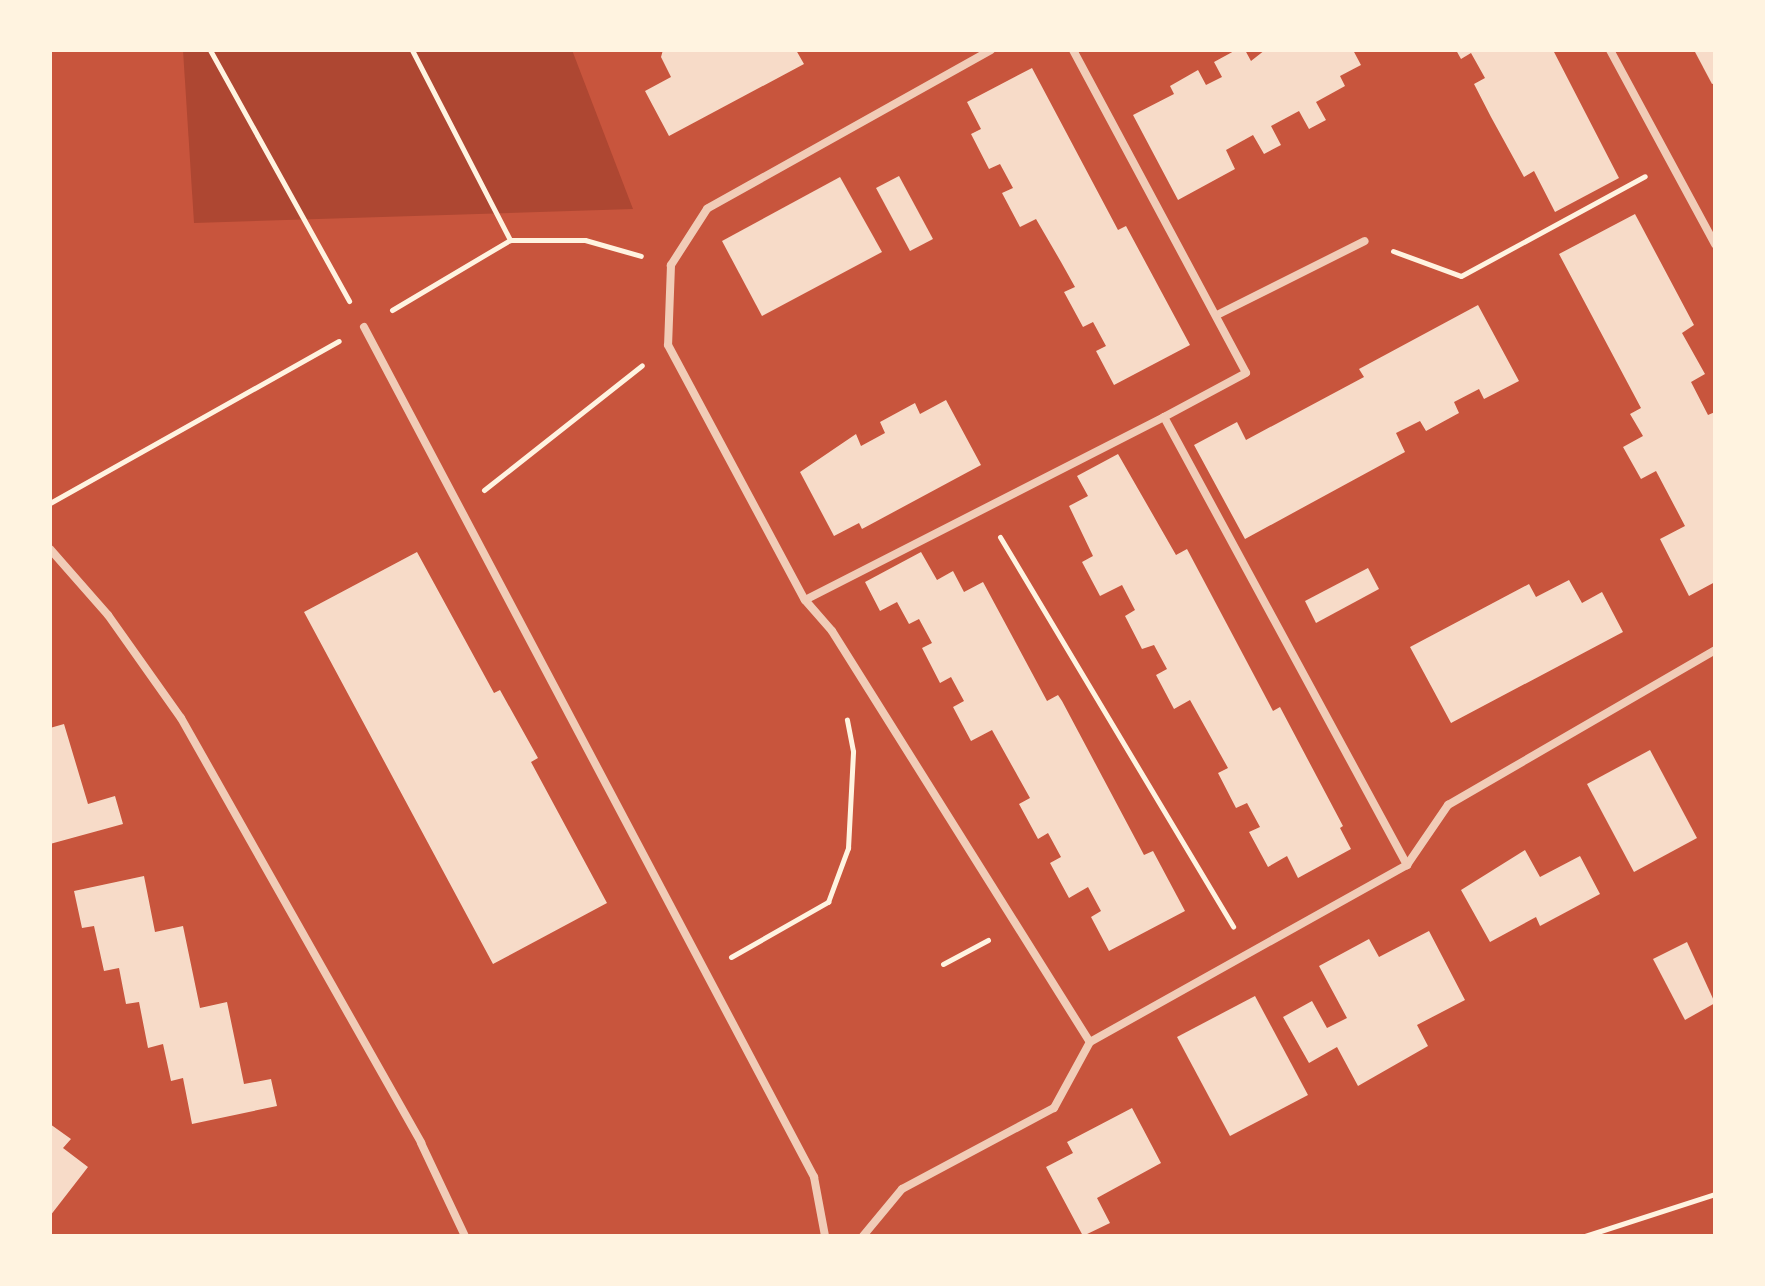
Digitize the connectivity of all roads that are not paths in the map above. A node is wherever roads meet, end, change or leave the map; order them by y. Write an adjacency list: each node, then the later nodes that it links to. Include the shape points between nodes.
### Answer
1 (991, 50): 10 (street, via 707,209 671,265 668,345)
2 (1073, 50): 6 (street)
3 (1610, 50): 5 (street)
4 (1365, 241): 6 (street)
5 (1715, 244)
6 (1217, 315): 8 (street, via 1246,373)
7 (364, 327): 15 (street, via 814,1177)
8 (1164, 417): 10 (street); 12 (street)
9 (50, 549): 14 (street, via 108,615 181,718 421,1143)
10 (805, 600): 13 (street, via 832,631)
11 (1715, 650): 12 (street, via 1448,805)
12 (1407, 865): 13 (street)
13 (1090, 1042): 16 (street, via 1054,1108 902,1189)
14 (465, 1236)
15 (825, 1236)
16 (863, 1236)

